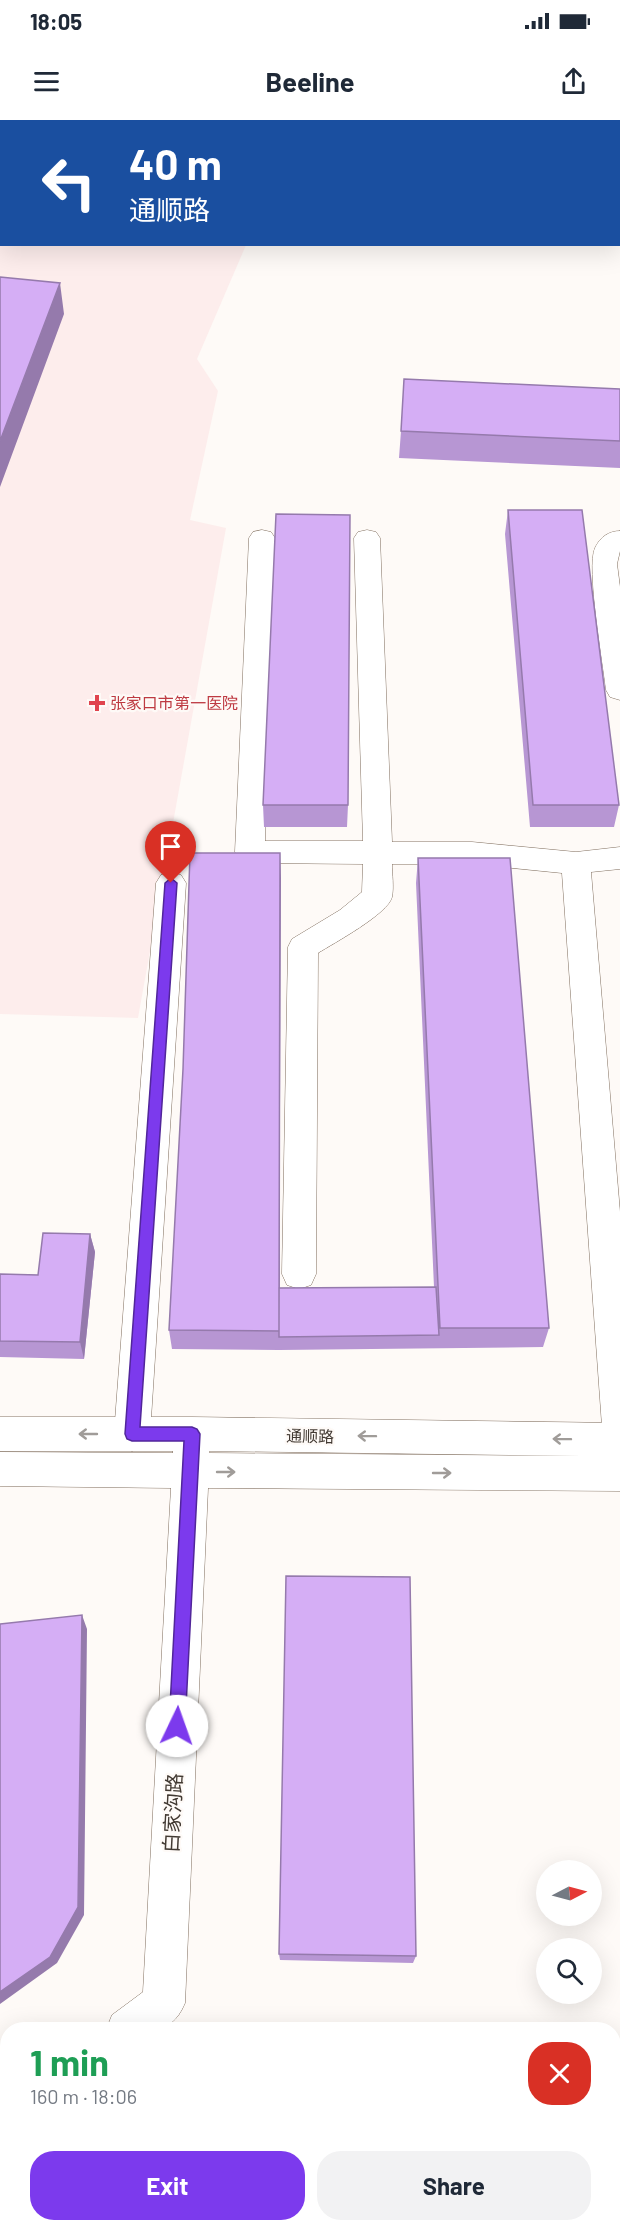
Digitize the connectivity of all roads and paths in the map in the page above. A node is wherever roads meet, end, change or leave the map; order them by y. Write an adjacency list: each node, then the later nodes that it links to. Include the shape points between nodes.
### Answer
1 (262, 538): 5 (street, via 250,852)
2 (367, 538): 5 (street)
3 (620, 539): 4 (street, via 607,549 604,564)
4 (620, 690)
5 (378, 852): 7 (street, via 472,852); 9 (street, via 377,897 303,947)
6 (620, 858): 7 (street)
7 (576, 863): 10 (street)
8 (171, 883): 12 (street)
9 (299, 1274)
10 (620, 1426)
11 (0, 1434): 12 (street, 通顺路, one-way to 11)
12 (132, 1434): 13 (street, 通顺路)
13 (192, 1434): 14 (street, 通顺路, one-way to 13); 16 (street, 白家沟路)
14 (620, 1440)
15 (0, 1469): 16 (street)
16 (189, 1472): 17 (street, one-way to 17); 18 (street, 白家沟路, via 164,2003)
17 (620, 1474)
18 (138, 2022)

